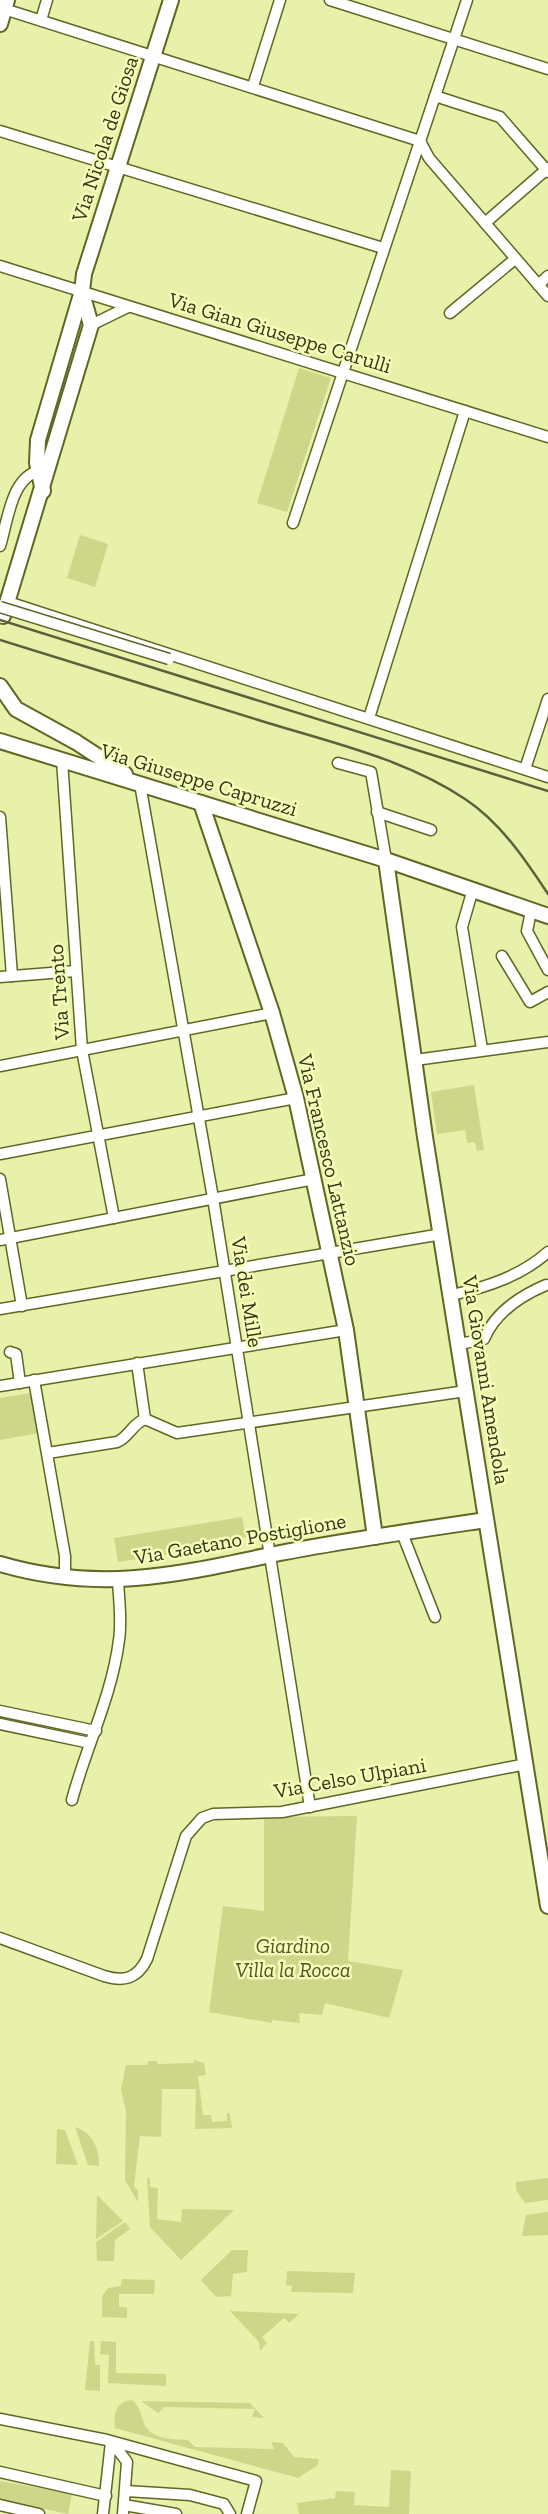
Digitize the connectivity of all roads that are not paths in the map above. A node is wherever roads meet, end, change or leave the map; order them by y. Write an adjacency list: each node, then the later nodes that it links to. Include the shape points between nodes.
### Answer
1 (47, 0): 8 (street)
2 (171, 0): 11 (main road, Via Nicola de Giosa)
3 (280, 0): 13 (street)
4 (330, 0): 6 (street)
5 (467, 0): 10 (street)
6 (354, 4): 10 (street)
7 (4, 5): 8 (street); 9 (main road)
8 (41, 20): 11 (street)
9 (0, 24)
10 (455, 39): 12 (street); 14 (street)
11 (153, 55): 13 (street); 17 (main road, Via Nicola de Giosa)
12 (548, 69)
13 (253, 86): 16 (street)
14 (435, 96): 16 (street); 18 (street, via 500,117)
15 (0, 131): 17 (street)
16 (420, 141): 19 (street, via 429,158); 20 (street)
17 (118, 167): 20 (street); 25 (main road, Via Nicola de Giosa)
18 (547, 170): 19 (street)
19 (485, 223): 21 (street)
20 (383, 248): 30 (street)
21 (515, 258): 24 (street); 28 (street)
22 (0, 266): 25 (street, Via Gian Giuseppe Carulli)
23 (548, 275): 24 (street)
24 (537, 285): 26 (street)
25 (82, 291): 27 (street, Via Gian Giuseppe Carulli); 29 (main road); 33 (main road, Via Nicola de Giosa)
26 (548, 296)
27 (130, 307): 29 (street); 30 (street, Via Gian Giuseppe Carulli)
28 (450, 313)
29 (91, 325): 34 (main road)
30 (343, 372): 31 (street, Via Gian Giuseppe Carulli); 36 (street)
31 (465, 411): 32 (street, Via Gian Giuseppe Carulli); 42 (street)
32 (548, 437)
33 (38, 440): 34 (street, via 42,451); 35 (main road, Via Nicola de Giosa)
34 (56, 446): 35 (main road)
35 (44, 470): 37 (street, via 30,473 19,484); 38 (main road, via 43,491)
36 (293, 523)
37 (0, 546)
38 (4, 609): 39 (street); 39 (street, bridge, via 169,659)
39 (197, 663): 42 (street)
40 (0, 686): 48 (main road, via 16,709)
41 (548, 699): 46 (street)
42 (369, 718): 46 (street)
43 (0, 741): 44 (main road, Via Giuseppe Capruzzi)
44 (62, 760): 48 (main road, Via Giuseppe Capruzzi); 60 (street, Via Trento)
45 (338, 763): 50 (street, via 371,772)
46 (525, 769): 47 (street)
47 (548, 776)
48 (140, 784): 49 (main road, Via Giuseppe Capruzzi); 65 (street, Via dei Mille)
49 (201, 803): 53 (main road, Via Giuseppe Capruzzi); 64 (main road, Via Francesco Lattanzio)
50 (377, 812): 52 (street); 53 (street)
51 (0, 817): 61 (street)
52 (431, 831)
53 (386, 860): 54 (main road, Via Giuseppe Capruzzi); 69 (main road, Via Giovanni Amendola)
54 (473, 889): 55 (main road, via 492,890); 56 (main road, via 481,896); 67 (street, via 462,927)
55 (548, 908)
56 (531, 911): 57 (main road); 59 (street, via 527,931)
57 (548, 916)
58 (502, 956): 63 (street, via 530,1002)
59 (548, 970)
60 (76, 971): 61 (street); 68 (street, Via Trento)
61 (12, 976): 62 (street)
62 (0, 977)
63 (548, 992)
64 (272, 1013): 65 (street); 71 (main road, Via Francesco Lattanzio)
65 (184, 1030): 68 (street); 72 (street, Via dei Mille)
66 (548, 1042): 67 (street)
67 (482, 1049): 69 (street)
68 (82, 1050): 70 (street); 73 (street, Via Trento)
69 (415, 1060): 79 (main road, Via Giovanni Amendola)
70 (0, 1066)
71 (296, 1098): 72 (street); 75 (main road, Via Francesco Lattanzio)
72 (199, 1116): 73 (street); 77 (street, Via dei Mille)
73 (99, 1135): 74 (street); 78 (street, Via Trento)
74 (0, 1154)
75 (314, 1179): 77 (street); 82 (main road, Via Francesco Lattanzio)
76 (0, 1180): 80 (street)
77 (213, 1198): 78 (street); 83 (street, Via dei Mille)
78 (114, 1218): 80 (street)
79 (442, 1234): 82 (street); 85 (main road, Via Giovanni Amendola)
80 (5, 1239): 86 (street)
81 (548, 1252): 85 (street, via 497,1282)
82 (331, 1255): 83 (street); 88 (main road, Via Francesco Lattanzio)
83 (223, 1273): 86 (street); 90 (street, Via dei Mille)
84 (547, 1282): 89 (street, via 494,1319 484,1339)
85 (452, 1295): 89 (main road, Via Giovanni Amendola)
86 (22, 1306): 87 (street)
87 (0, 1309)
88 (346, 1330): 90 (street); 97 (main road, Via Francesco Lattanzio)
89 (460, 1344): 96 (main road, Via Giovanni Amendola)
90 (236, 1348): 92 (street); 99 (street, Via dei Mille)
91 (10, 1352): 94 (street, via 16,1354)
92 (137, 1363): 93 (street); 98 (street)
93 (34, 1380): 94 (street); 100 (street)
94 (20, 1383): 95 (street)
95 (0, 1386)
96 (466, 1391): 97 (street); 101 (main road, Via Giovanni Amendola)
97 (355, 1408): 99 (street); 103 (main road, Via Francesco Lattanzio)
98 (145, 1419): 99 (street, via 177,1433); 100 (street, via 123,1440)
99 (247, 1422): 104 (street, Via dei Mille)
100 (48, 1453): 106 (street)
101 (486, 1520): 102 (main road, Via Gaetano Postiglione); 113 (main road, Via Giovanni Amendola)
102 (402, 1533): 103 (main road, Via Gaetano Postiglione); 108 (street)
103 (375, 1537): 104 (main road, Via Gaetano Postiglione)
104 (269, 1556): 107 (main road, Via Gaetano Postiglione); 115 (street, Via dei Mille)
105 (0, 1564): 106 (main road, Via Gaetano Postiglione)
106 (65, 1577): 107 (main road, Via Gaetano Postiglione)
107 (118, 1581): 111 (street, via 120,1639)
108 (435, 1617)
109 (0, 1711): 111 (street)
110 (0, 1724): 112 (street)
111 (96, 1731): 112 (street)
112 (90, 1743): 114 (street)
113 (526, 1764): 115 (street, Via Celso Ulpiani); 116 (main road, Via Giovanni Amendola)
114 (72, 1800)
115 (310, 1807): 118 (street, Via Celso Ulpiani, via 213,1814 192,1826 147,1959 141,1971 130,1978 104,1976)
116 (544, 1852): 117 (main road, Via Giovanni Amendola)
117 (548, 1906)
118 (0, 1938)
119 (0, 2419): 120 (street)
120 (111, 2442): 122 (street, via 127,2462); 123 (street); 127 (street, via 256,2481)
121 (0, 2472): 123 (street)
122 (125, 2491): 125 (street); 126 (street, via 190,2495)
123 (106, 2496): 129 (street)
124 (0, 2505): 128 (street)
125 (124, 2510): 130 (street)
126 (229, 2511): 127 (street)
127 (248, 2511)
128 (39, 2514)
129 (103, 2514)
130 (176, 2514)

